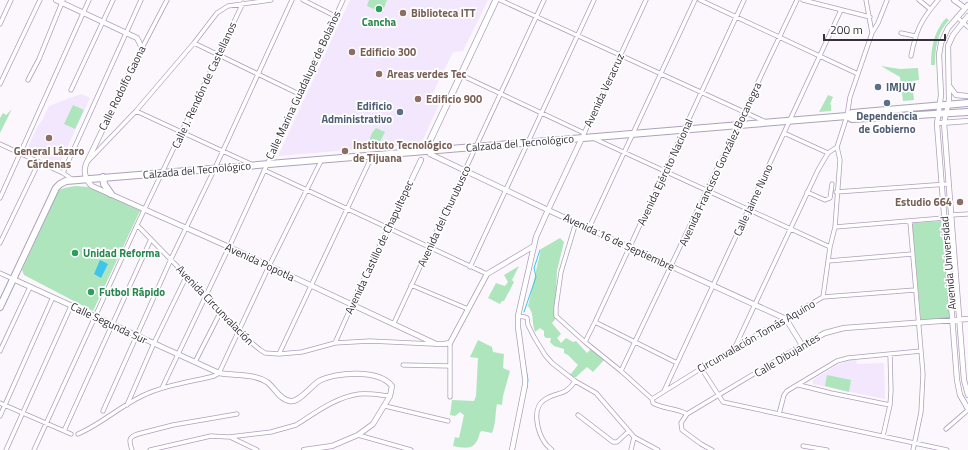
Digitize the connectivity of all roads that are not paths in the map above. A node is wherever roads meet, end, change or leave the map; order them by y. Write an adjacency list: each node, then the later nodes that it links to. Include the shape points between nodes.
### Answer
1 (11, 0): 43 (street)
2 (40, 0): 62 (street)
3 (56, 0): 27 (street)
4 (89, 0): 32 (street)
5 (113, 0): 39 (street)
6 (141, 0): 45 (street)
7 (167, 0): 52 (street, Calle Rodolfo Gaona)
8 (271, 0): 28 (street)
9 (292, 0): 57 (street)
10 (303, 0): 33 (street)
11 (343, 0): 33 (street, Calle Marina Guadalupe de Bolaños)
12 (496, 0): 60 (main road, Avenida Castillo de Chapultepec)
13 (500, 0): 34 (street)
14 (544, 0): 34 (street, Avenida del Churubusco)
15 (594, 0): 48 (street)
16 (646, 0): 54 (street, Avenida Veracruz)
17 (695, 0): 58 (street)
18 (700, 0): 36 (street)
19 (744, 0): 36 (street, Avenida Ejército Nacional)
20 (797, 0): 50 (street, Avenida Francisco González Bocanegra)
21 (803, 0): 31 (street)
22 (866, 0): 37 (street, Circunvalación Tomás Aquino)
23 (887, 0): 42 (street)
24 (919, 0): 30 (street)
25 (938, 0): 30 (street)
26 (954, 0): 29 (street)
27 (63, 1): 32 (street); 61 (street)
28 (243, 3): 51 (street, via 228,6 217,13); 53 (street, Calle J. Rendón de Castellanos)
29 (967, 4): 38 (street, Avenida Universidad)
30 (930, 9): 49 (street)
31 (841, 10): 37 (street); 55 (street, Calle Jaime Nuno)
32 (83, 12): 39 (street); 98 (street)
33 (335, 16): 66 (street, Calle Marina Guadalupe de Bolaños)
34 (538, 16): 48 (street); 67 (street, Avenida del Churubusco)
35 (968, 16): 41 (street, Avenida Universidad)
36 (736, 17): 50 (street); 65 (street, Avenida Ejército Nacional)
37 (870, 17): 40 (street, Circunvalación Tomás Aquino)
38 (957, 18): 41 (street); 71 (street, Avenida Universidad, via 945,33 939,49)
39 (103, 22): 45 (street); 64 (street)
40 (871, 22): 42 (street); 46 (street, Circunvalación Tomás Aquino)
41 (963, 22): 44 (street); 63 (street, Avenida Universidad, via 948,46)
42 (878, 23): 46 (street)
43 (0, 24)
44 (968, 27)
45 (126, 33): 52 (street, via 137,38); 112 (street)
46 (872, 33): 59 (street, Circunvalación Tomás Aquino)
47 (901, 33): 49 (street)
48 (578, 36): 54 (street); 75 (street)
49 (915, 36): 56 (street)
50 (779, 37): 55 (street); 73 (street, Avenida Francisco González Bocanegra)
51 (194, 43): 53 (street); 72 (street)
52 (142, 48): 104 (street, Calle Rodolfo Gaona)
53 (218, 55): 57 (street); 86 (street, Calle J. Rendón de Castellanos)
54 (620, 55): 58 (street); 89 (street, Avenida Veracruz)
55 (820, 56): 59 (street); 79 (street, Calle Jaime Nuno)
56 (911, 56)
57 (258, 74): 66 (street); 95 (street)
58 (660, 74): 65 (street); 88 (street)
59 (858, 74): 78 (street, Circunvalación Tomás Aquino)
60 (461, 75): 67 (street); 96 (main road, Avenida Castillo de Chapultepec)
61 (28, 80)
62 (0, 84)
63 (949, 85): 68 (street, via 956,95); 70 (street, Avenida Universidad)
64 (71, 90)
65 (702, 93): 73 (street); 85 (street, Avenida Ejército Nacional)
66 (299, 94): 105 (street, Calle Marina Guadalupe de Bolaños)
67 (501, 94): 75 (street); 93 (street, Avenida del Churubusco)
68 (968, 96)
69 (968, 103): 70 (main road, Calzada del Tecnológico)
70 (949, 105): 71 (main road, Calzada del Tecnológico); 77 (street, Avenida Universidad)
71 (940, 106): 76 (street, Avenida Universidad); 78 (main road, Calzada del Tecnológico, via 852,113)
72 (136, 111): 86 (street); 104 (street)
73 (744, 112): 81 (street); 84 (street, Avenida Francisco González Bocanegra)
74 (968, 112): 77 (main road, Calzada del Tecnológico)
75 (542, 113): 89 (street); 91 (street)
76 (938, 114): 77 (main road, Calzada del Tecnológico); 78 (main road, Calzada del Tecnológico, via 852,119); 83 (street, Avenida Universidad)
77 (946, 114): 82 (street, Avenida Universidad)
78 (847, 116): 79 (main road, Calzada del Tecnológico); 94 (street, Circunvalación Tomás Aquino)
79 (790, 121): 81 (main road, Calzada del Tecnológico); 87 (street, Calle Jaime Nuno)
80 (968, 121): 82 (street)
81 (769, 123): 84 (main road, Calzada del Tecnológico)
82 (944, 123): 83 (street); 117 (street, Avenida Universidad)
83 (937, 124): 118 (street, Avenida Universidad)
84 (738, 125): 85 (main road, Calzada del Tecnológico); 121 (street, Avenida Francisco González Bocanegra)
85 (685, 130): 88 (main road, Calzada del Tecnológico); 110 (street, Avenida Ejército Nacional)
86 (182, 132): 95 (street); 111 (street, Calle J. Rendón de Castellanos)
87 (784, 133): 99 (street); 129 (street, Calle Jaime Nuno)
88 (633, 134): 90 (main road, Calzada del Tecnológico); 97 (street)
89 (583, 136): 90 (main road, Calzada del Tecnológico); 91 (main road, Calzada del Tecnológico); 128 (street, Avenida Veracruz)
90 (593, 137): 97 (street)
91 (528, 143): 93 (main road, Calzada del Tecnológico); 120 (street)
92 (0, 144): 98 (street)
93 (476, 147): 96 (main road, Calzada del Tecnológico); 109 (street, Avenida del Churubusco)
94 (837, 147): 99 (street); 123 (street, Circunvalación Tomás Aquino, via 840,160)
95 (223, 151): 106 (street); 107 (street)
96 (427, 152): 100 (main road, Calzada del Tecnológico); 102 (street, Avenida Castillo de Chapultepec); 109 (street, Avenida 16 de Septiembre)
97 (625, 152): 110 (street); 139 (street)
98 (20, 153): 103 (street); 125 (street)
99 (828, 153): 122 (street)
100 (372, 155): 101 (main road, Calzada del Tecnológico); 127 (street)
101 (322, 160): 105 (main road, Calzada del Tecnológico); 119 (street)
102 (421, 160): 138 (street, Avenida Castillo de Chapultepec)
103 (39, 162): 112 (street); 142 (street)
104 (86, 164): 114 (street, Calle Rodolfo Gaona)
105 (267, 164): 106 (main road, Calzada del Tecnológico); 108 (street, Calle Marina Guadalupe de Bolaños)
106 (254, 165): 107 (main road, Calzada del Tecnológico)
107 (215, 168): 111 (main road, Calzada del Tecnológico); 137 (street)
108 (264, 170): 119 (street); 144 (street, Calle Marina Guadalupe de Bolaños)
109 (465, 170): 120 (street, Avenida 16 de Septiembre); 145 (street, Avenida del Churubusco)
110 (666, 171): 121 (street); 146 (street, Avenida Ejército Nacional)
111 (163, 172): 113 (main road, Calzada del Tecnológico); 126 (street, Calle J. Rendón de Castellanos)
112 (63, 173): 115 (street)
113 (103, 177): 114 (main road, Calzada del Tecnológico); 124 (main road, via 104,184)
114 (86, 179): 115 (main road, Calzada del Tecnológico); 124 (street, Avenida Popotla, via 92,186)
115 (73, 180): 157 (main road, via 66,181 56,188)
116 (832, 184): 122 (street, via 828,200)
117 (948, 184): 118 (street); 131 (street, Avenida Universidad)
118 (941, 185): 123 (street); 132 (street, Avenida Universidad)
119 (306, 189): 127 (street); 151 (street)
120 (507, 190): 128 (street, Avenida 16 de Septiembre); 153 (street)
121 (707, 190): 129 (street); 152 (street, Avenida Francisco González Bocanegra)
122 (807, 192): 140 (street)
123 (836, 192): 136 (street, Circunvalación Tomás Aquino)
124 (111, 194): 126 (street, Avenida Popotla)
125 (0, 198)
126 (145, 209): 135 (street, Calle J. Rendón de Castellanos); 137 (street, Avenida Popotla)
127 (346, 209): 138 (street); 159 (street)
128 (548, 210): 133 (street, Avenida 16 de Septiembre); 143 (street, Avenida Veracruz)
129 (749, 210): 140 (street); 160 (street, Calle Jaime Nuno)
130 (968, 214): 131 (street)
131 (950, 215): 177 (street, Avenida Universidad)
132 (944, 218): 134 (street); 176 (street, Avenida Universidad)
133 (576, 222): 139 (street, Avenida 16 de Septiembre); 184 (street, via 561,272 555,314)
134 (910, 222): 136 (street); 148 (street)
135 (137, 225): 141 (street, Avenida Circunvalación); 172 (street, Calle J. Rendón de Castellanos)
136 (835, 227): 147 (street, Circunvalación Tomás Aquino)
137 (186, 228): 144 (street, Avenida Popotla); 149 (street)
138 (388, 228): 145 (street); 166 (street, Avenida Castillo de Chapultepec)
139 (589, 228): 146 (street, Avenida 16 de Septiembre)
140 (790, 228): 147 (street); 167 (street)
141 (151, 239): 149 (street, Avenida Circunvalación); 181 (street)
142 (0, 244)
143 (534, 246): 155 (street); 173 (street, Avenida Veracruz)
144 (229, 247): 151 (street, Avenida Popotla); 163 (street, Calle Marina Guadalupe de Bolaños)
145 (429, 247): 153 (street); 158 (street, Avenida del Churubusco)
146 (630, 247): 152 (street, Avenida 16 de Septiembre); 178 (street, Avenida Ejército Nacional)
147 (830, 247): 150 (street, Circunvalación Tomás Aquino)
148 (912, 254): 150 (street); 162 (street)
149 (171, 259): 156 (street, Avenida Circunvalación); 183 (street)
150 (828, 261): 165 (street, Circunvalación Tomás Aquino)
151 (269, 266): 159 (street, Avenida Popotla); 182 (street)
152 (671, 266): 160 (street, Avenida 16 de Septiembre); 188 (street, Avenida Francisco González Bocanegra)
153 (470, 267): 155 (street)
154 (0, 273): 157 (street, Calle Segunda Sur)
155 (487, 274): 170 (street)
156 (187, 275): 163 (street, Avenida Circunvalación); 185 (street)
157 (13, 279): 161 (street, Calle Segunda Sur); 169 (main road)
158 (412, 285): 170 (street); 179 (street, Avenida del Churubusco)
159 (312, 286): 166 (street, Avenida Popotla); 195 (street)
160 (713, 286): 167 (street, Avenida 16 de Septiembre); 198 (street, Calle Jaime Nuno)
161 (30, 287): 164 (street, Calle Segunda Sur); 192 (street)
162 (915, 290): 165 (street); 180 (street)
163 (206, 295): 171 (street, Avenida Circunvalación); 194 (street, Calle Marina Guadalupe de Bolaños)
164 (53, 297): 168 (street, Calle Segunda Sur); 214 (street)
165 (823, 297): 174 (street, Circunvalación Tomás Aquino)
166 (352, 305): 179 (street, Avenida Popotla); 186 (street, Avenida Castillo de Chapultepec)
167 (755, 305): 174 (street, Avenida 16 de Septiembre); 191 (street)
168 (71, 306): 172 (street, Calle Segunda Sur); 220 (street)
169 (0, 307)
170 (468, 309): 187 (street)
171 (221, 311): 182 (street, Avenida Circunvalación); 197 (street)
172 (95, 316): 181 (street, Calle Segunda Sur); 227 (street, Calle J. Rendón de Castellanos)
173 (518, 316): 204 (street, via 527,318 528,325 545,355); 247 (street, Avenida Veracruz, via 525,385)
174 (786, 318): 190 (street); 191 (street, Circunvalación Tomás Aquino)
175 (968, 319): 177 (street, Calle Dibujantes)
176 (952, 320): 177 (street, Calle Dibujantes); 180 (street, Calle Dibujantes); 218 (street, Avenida Universidad, via 957,380 960,395)
177 (959, 320): 208 (street, Avenida Universidad, via 964,380)
178 (595, 322): 184 (street, Avenida Ejército Nacional); 188 (street)
179 (394, 323): 189 (street, Avenida Popotla)
180 (918, 323): 190 (street, Calle Dibujantes, via 844,328 825,333); 193 (street)
181 (112, 324): 183 (street, Calle Segunda Sur); 230 (street)
182 (239, 332): 195 (street, Avenida Circunvalación, via 261,351); 203 (street)
183 (137, 336): 185 (street, Calle Segunda Sur); 219 (street)
184 (585, 342): 202 (street)
185 (154, 343): 194 (street, Calle Segunda Sur); 215 (street)
186 (335, 343): 189 (street, Avenida Circunvalación, via 370,341); 195 (street, Avenida Circunvalación, via 302,352)
187 (450, 343): 189 (street, Avenida Circunvalación); 200 (street)
188 (635, 343): 198 (street); 202 (street, Avenida Francisco González Bocanegra)
189 (436, 344)
190 (802, 345): 210 (street, Calle Dibujantes)
191 (734, 348): 201 (street, Circunvalación Tomás Aquino)
192 (0, 351)
193 (921, 351): 196 (street); 237 (street, via 921,412)
194 (177, 354): 197 (street, Calle Segunda Sur); 206 (street, Calle Marina Guadalupe de Bolaños)
195 (279, 354)
196 (890, 354): 205 (street, via 842,359); 216 (street)
197 (195, 362): 203 (street, Calle Segunda Sur)
198 (677, 363): 207 (street, Calle Jaime Nuno)
199 (403, 365): 200 (street)
200 (450, 366): 211 (street)
201 (701, 368): 207 (street, Circunvalación Tomás Aquino); 210 (street)
202 (621, 371): 212 (street)
203 (219, 373): 206 (street); 209 (street, Calle Segunda Sur, via 262,379 282,398 289,401 296,400 324,379 352,374 379,377 390,383)
204 (575, 381): 229 (street, via 596,392); 238 (street, via 568,390 544,400 538,406 537,422)
205 (799, 384): 216 (street); 223 (street, via 785,393)
206 (162, 388): 215 (street)
207 (664, 391): 212 (street, Circunvalación Tomás Aquino)
208 (968, 394)
209 (390, 396): 217 (street); 235 (street, via 351,396 336,401 291,427)
210 (718, 396): 222 (street, Calle Dibujantes); 223 (street, via 723,402)
211 (450, 397)
212 (652, 399): 222 (street, via 654,404)
213 (0, 403): 214 (street)
214 (5, 405): 220 (street); 225 (street)
215 (127, 405): 232 (street)
216 (890, 405): 234 (street)
217 (385, 406): 226 (street); 233 (street, via 373,424)
218 (968, 409): 228 (street)
219 (102, 411)
220 (22, 413): 227 (street); 240 (street)
221 (237, 414): 242 (street, via 173,425 132,436)
222 (687, 414): 252 (street, via 681,423 682,430)
223 (779, 414): 234 (street)
224 (578, 415): 229 (street, via 613,442 617,442)
225 (0, 416)
226 (448, 421)
227 (46, 424): 230 (street); 241 (street, Calle J. Rendón de Castellanos)
228 (946, 429)
229 (629, 430): 236 (street)
230 (64, 431): 231 (street)
231 (70, 434)
232 (78, 434)
233 (358, 435): 245 (street, via 332,446); 246 (street)
234 (883, 436): 237 (street)
235 (229, 437): 243 (street, via 211,436); 244 (street)
236 (634, 437): 250 (street); 251 (street)
237 (915, 443): 254 (street); 255 (street)
238 (545, 444): 248 (street); 249 (street)
239 (803, 446): 253 (street)
240 (6, 450)
241 (34, 450)
242 (132, 450)
243 (150, 450)
244 (257, 450)
245 (304, 450)
246 (411, 450)
247 (512, 450)
248 (547, 450)
249 (552, 450)
250 (631, 450)
251 (658, 450)
252 (712, 450)
253 (827, 450)
254 (913, 450)
255 (947, 450)

